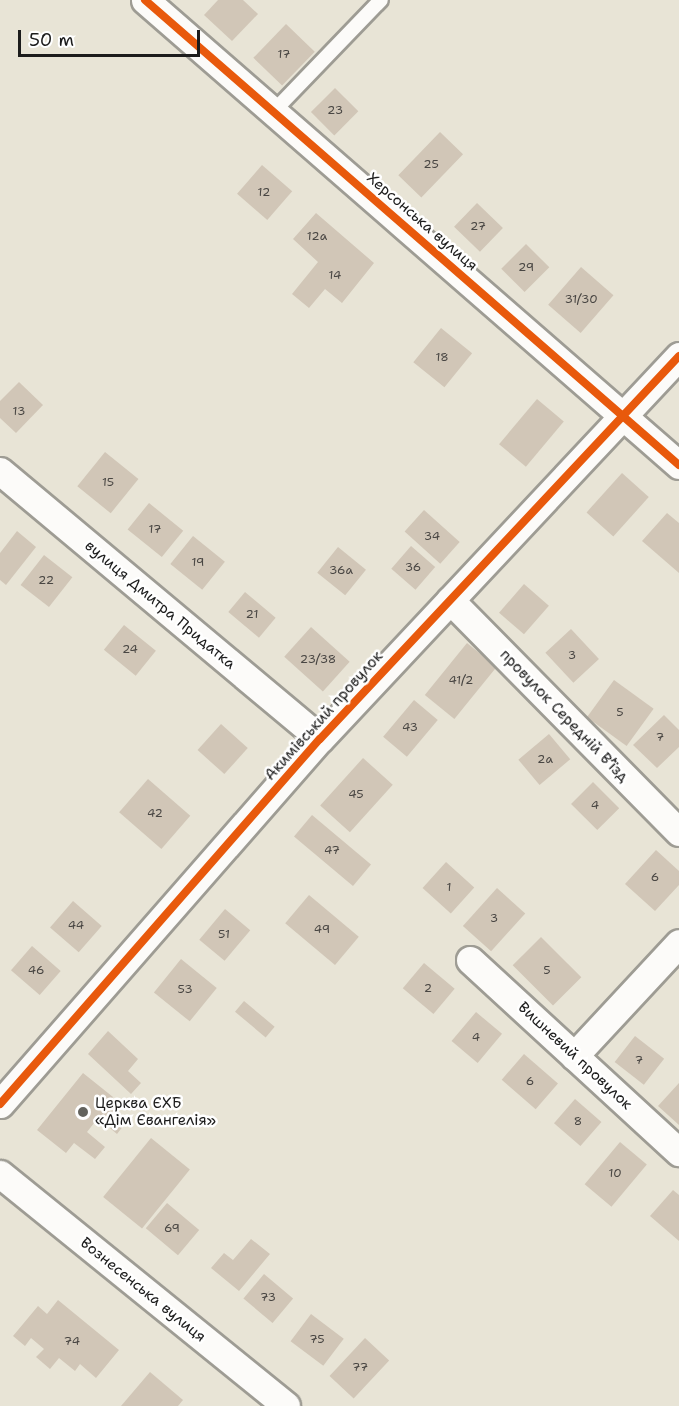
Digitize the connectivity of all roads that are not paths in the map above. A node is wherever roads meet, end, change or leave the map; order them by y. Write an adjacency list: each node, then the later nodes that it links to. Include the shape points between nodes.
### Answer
1 (145, 0): 3 (street, Херсонська вулиця)
2 (381, 0): 3 (lane)
3 (274, 111): 5 (street, Херсонська вулиця)
4 (679, 356): 5 (street, Акимівський провулок)
5 (625, 417): 6 (street, Херсонська вулиця); 8 (street, Акимівський провулок)
6 (679, 465)
7 (0, 471): 9 (street, вулиця Дмитра Придатка)
8 (450, 600): 9 (street, Акимівський провулок); 10 (street, провулок Середній Вʼїзд)
9 (320, 739): 14 (street, Акимівський провулок)
10 (679, 832)
11 (679, 943): 13 (street)
12 (470, 960): 13 (street, Вишневий провулок)
13 (574, 1056): 15 (street, Вишневий провулок)
14 (0, 1104)
15 (679, 1152)
16 (0, 1174): 17 (street, Вознесенська вулиця)
17 (286, 1406)

